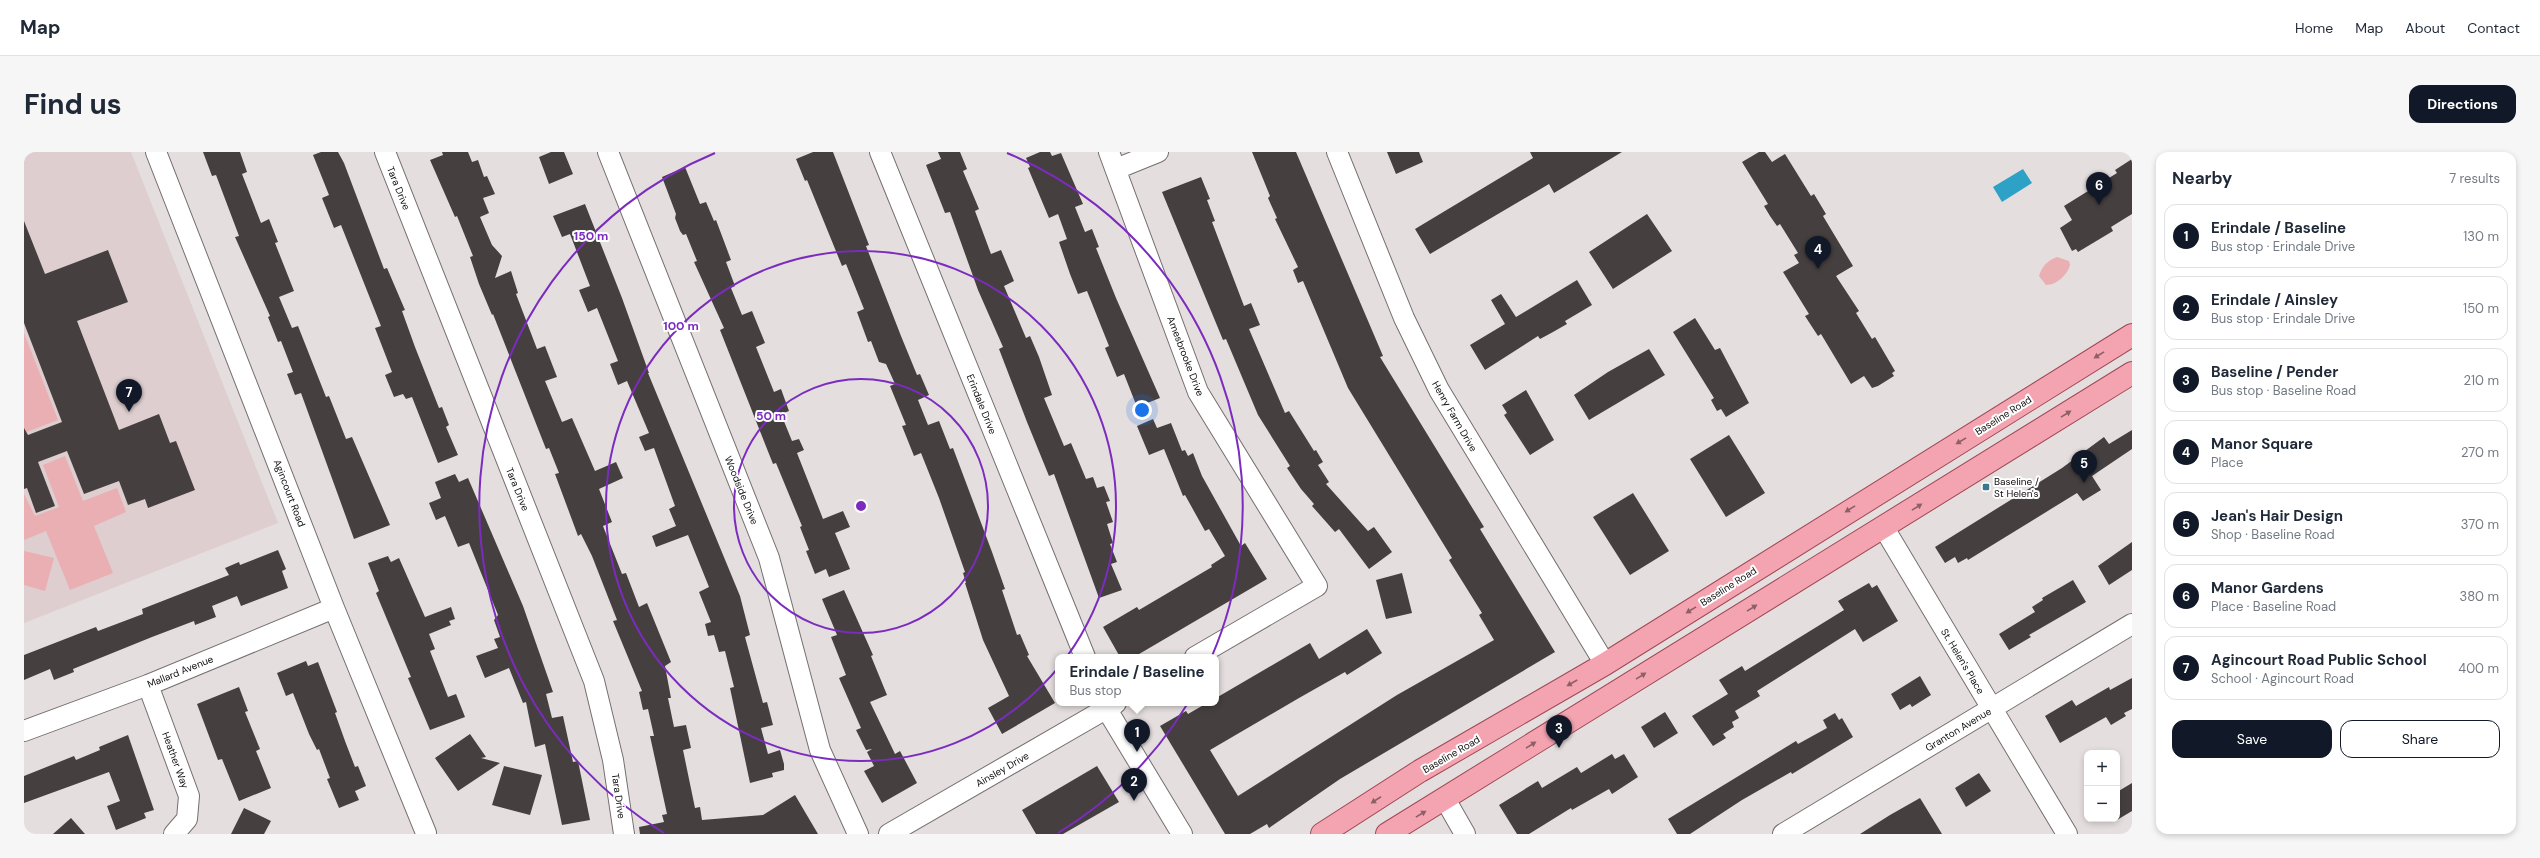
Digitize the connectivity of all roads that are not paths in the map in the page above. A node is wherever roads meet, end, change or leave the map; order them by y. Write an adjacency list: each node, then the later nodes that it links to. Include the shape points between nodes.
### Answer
1 (156, 152): 13 (street, Agincourt Road)
2 (385, 152): 26 (street, Tara Drive, via 594,680 613,760)
3 (608, 152): 27 (street, Woodside Drive, via 769,558 820,750)
4 (880, 152): 15 (street, Erindale Drive)
5 (1158, 152): 7 (street)
6 (1337, 152): 17 (street, Henry Farm Drive, via 1404,318 1439,390)
7 (1113, 161): 16 (street, Amesbrooke Drive, via 1198,392 1317,586)
8 (2132, 335): 10 (main road, Baseline Road, one-way to 10)
9 (2132, 373): 11 (main road, one-way to 9)
10 (2018, 406): 11 (main road); 17 (main road, Baseline Road, one-way to 17)
11 (2033, 434): 12 (main road, one-way to 11)
12 (1884, 528): 21 (street, St. Helen's Place); 23 (main road, one-way to 12)
13 (334, 608): 18 (street, Mallard Avenue); 25 (street, Agincourt Road)
14 (2132, 624): 21 (street, Granton Avenue)
15 (1084, 654)
16 (1200, 654)
17 (1605, 664): 30 (main road, Baseline Road, one-way to 30, via 1420,772)
18 (148, 685): 22 (street, Mallard Avenue); 24 (street, Heather Way, via 189,796 187,819)
19 (1106, 706): 28 (street, Ainsley Drive)
20 (1109, 706): 29 (street)
21 (1992, 709): 33 (street, Granton Avenue); 34 (street, St. Helen's Place)
22 (24, 731)
23 (1445, 799): 31 (main road, one-way to 23); 32 (street)
24 (174, 834)
25 (427, 834)
26 (624, 834)
27 (858, 834)
28 (889, 834)
29 (1182, 834)
30 (1322, 834)
31 (1387, 834)
32 (1465, 834)
33 (1784, 834)
34 (2067, 834)

